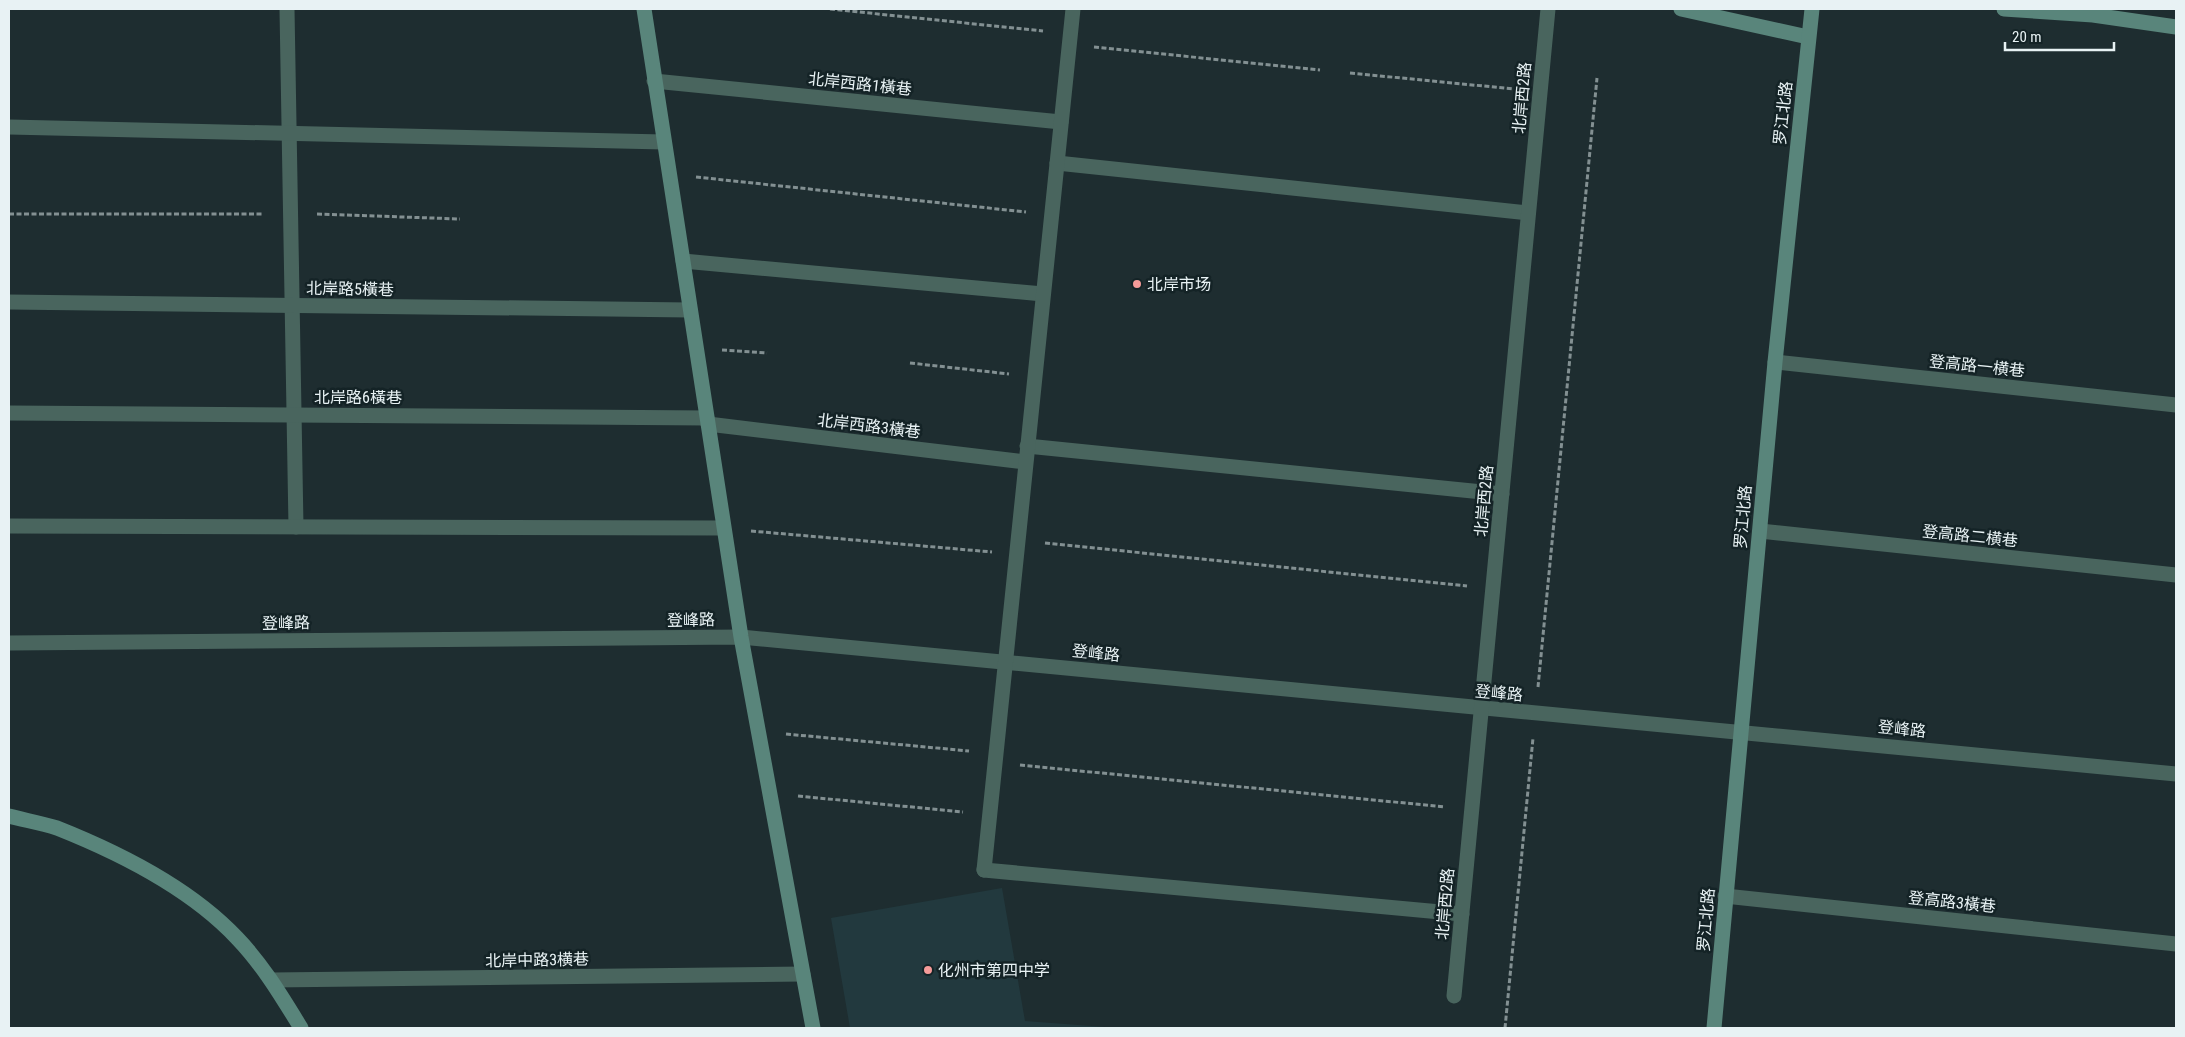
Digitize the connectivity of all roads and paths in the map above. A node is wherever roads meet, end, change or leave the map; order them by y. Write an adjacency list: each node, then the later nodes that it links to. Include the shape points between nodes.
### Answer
1 (287, 9): 20 (street)
2 (644, 9): 16 (street)
3 (830, 9): 12 (path)
4 (1073, 9): 12 (street)
5 (1548, 9): 17 (street, 北岸西2路)
6 (1681, 9): 11 (street)
7 (1812, 9): 11 (street, 罗江北路)
8 (2004, 9): 9 (street)
9 (2093, 12): 10 (street)
10 (2176, 28)
11 (1808, 37): 36 (street, 罗江北路)
12 (1070, 39): 13 (path); 18 (street)
13 (1320, 70)
14 (1350, 73): 17 (path)
15 (1597, 78): 57 (path)
16 (654, 81): 18 (street, 北岸西路1橫巷); 21 (street)
17 (1540, 92): 24 (street, 北岸西2路)
18 (1061, 122): 22 (street)
19 (9, 127): 20 (street)
20 (289, 134): 21 (street); 26 (street)
21 (664, 142): 23 (street)
22 (1056, 163): 24 (street); 27 (street)
23 (669, 174): 27 (path); 29 (street)
24 (1528, 213): 45 (street, 北岸西2路)
25 (9, 214): 26 (path)
26 (290, 214): 28 (path); 32 (street)
27 (1051, 215): 30 (street)
28 (460, 219)
29 (682, 261): 30 (street); 33 (street)
30 (1043, 294): 38 (street)
31 (9, 302): 32 (street, 北岸路5橫巷)
32 (292, 306): 33 (street, 北岸路5橫巷); 41 (street)
33 (690, 310): 34 (street)
34 (697, 348): 35 (path); 42 (street)
35 (767, 353)
36 (1775, 362): 39 (street, 登高路一横巷); 49 (street, 罗江北路)
37 (910, 363): 38 (path)
38 (1034, 376): 43 (street)
39 (2176, 405)
40 (9, 412): 41 (street, 北岸路6橫巷)
41 (294, 414): 42 (street, 北岸路6橫巷); 47 (street)
42 (707, 421): 44 (street, 北岸西路3橫巷); 48 (street)
43 (1027, 446): 44 (street); 45 (street)
44 (1026, 462): 50 (street)
45 (1502, 494): 52 (street, 北岸西2路)
46 (9, 526): 47 (street)
47 (296, 527): 48 (street)
48 (723, 528): 50 (path); 53 (street)
49 (1760, 531): 51 (street, 登高路二横巷); 58 (street, 罗江北路)
50 (1016, 547): 52 (path); 55 (street)
51 (2176, 575)
52 (1493, 588): 56 (street, 北岸西2路)
53 (740, 637): 54 (street, 登峰路); 55 (street, 登峰路); 59 (street)
54 (9, 644)
55 (1005, 662): 56 (street, 登峰路); 60 (street)
56 (1481, 709): 57 (street, 登峰路); 63 (street, 北岸西2路)
57 (1536, 714): 58 (street, 登峰路); 74 (path)
58 (1742, 731): 61 (street, 登峰路); 66 (street, 罗江北路)
59 (758, 732): 60 (path); 62 (street)
60 (995, 758): 63 (path); 64 (street)
61 (2176, 774)
62 (770, 794): 64 (path); 69 (street)
63 (1471, 810): 67 (street, 北岸西2路)
64 (990, 814): 67 (street, via 984,870)
65 (9, 816): 70 (street, via 56,828 137,864 193,899 237,938)
66 (1725, 896): 68 (street, 登高路3橫巷); 75 (street, 罗江北路)
67 (1462, 914): 71 (street, 北岸西2路)
68 (2176, 944)
69 (803, 974): 70 (street, 北岸中路3横巷); 73 (street)
70 (272, 980): 72 (street)
71 (1454, 996)
72 (301, 1028)
73 (813, 1028)
74 (1505, 1028)
75 (1714, 1028)

